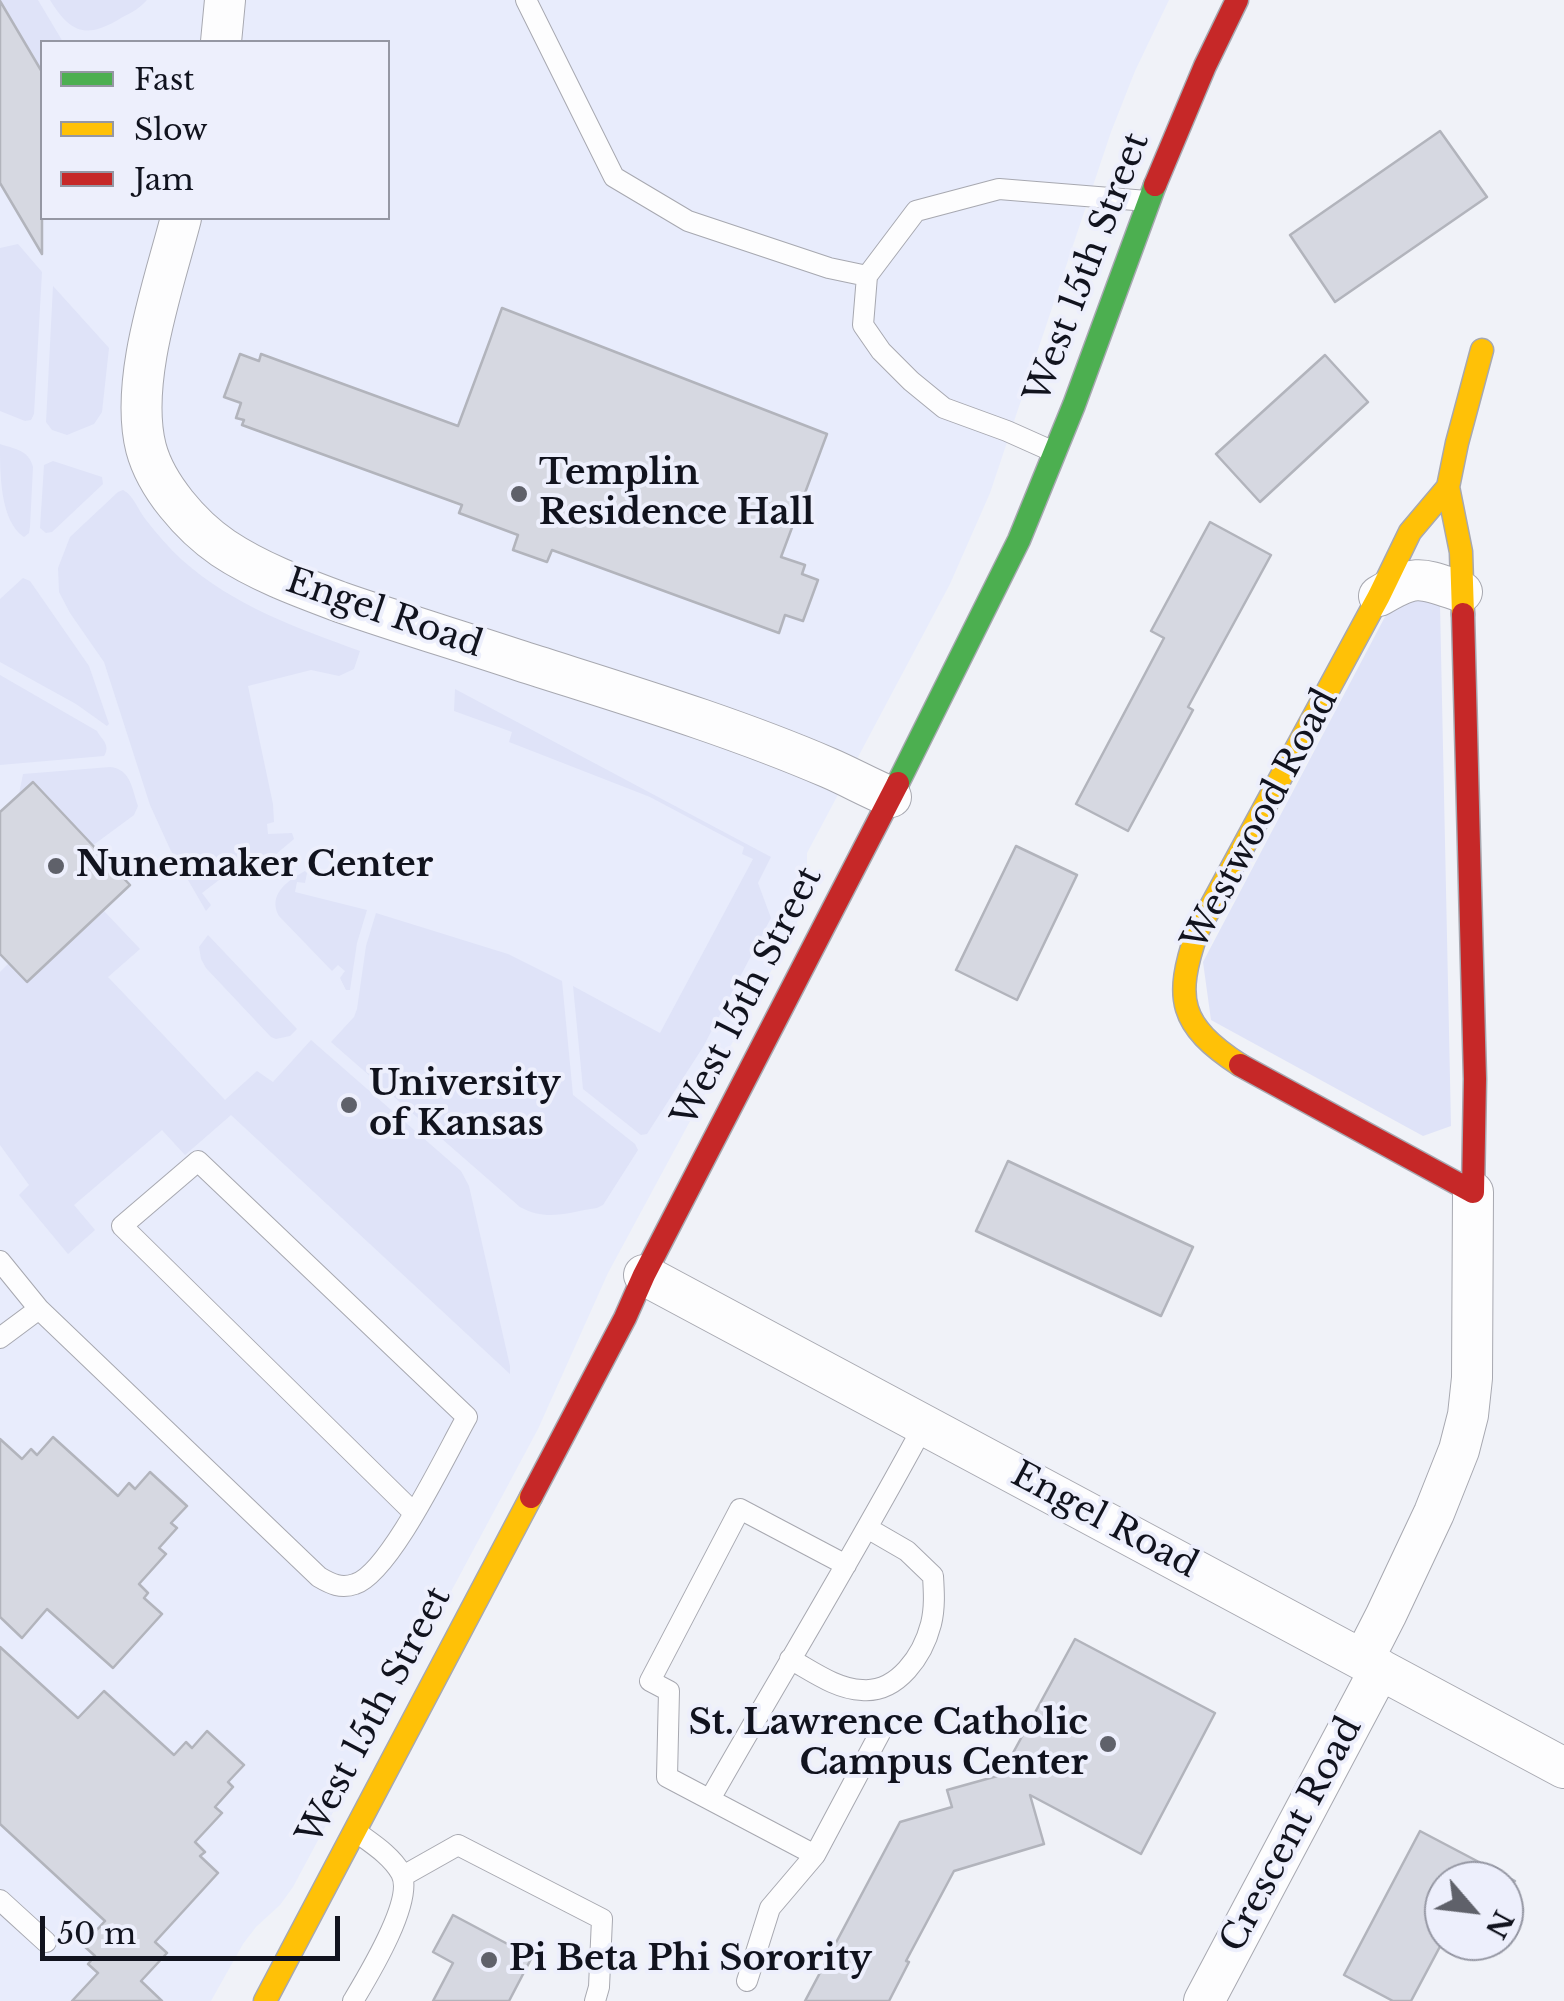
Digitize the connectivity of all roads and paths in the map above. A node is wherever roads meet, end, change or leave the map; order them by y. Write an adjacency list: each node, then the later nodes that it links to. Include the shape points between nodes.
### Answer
1 (225, 0): 4 (street)
2 (526, 0): 7 (lane, via 614,177 688,220)
3 (1237, 0): 5 (street, West 15th Street)
4 (222, 40)
5 (1149, 201): 7 (lane, via 1000,189 916,211); 9 (street, West 15th Street)
6 (180, 220): 13 (street, Engel Road, via 140,402 157,476 221,546 317,594 699,719)
7 (867, 276): 9 (lane, via 862,325 911,382 944,408)
8 (1482, 350): 10 (street, Westwood Road)
9 (1056, 453): 13 (street, West 15th Street)
10 (1448, 487): 11 (street, Westwood Road, via 1462,552); 12 (street, Westwood Road, via 1410,532)
11 (1462, 592): 12 (street, via 1427,580 1404,581); 14 (street, Westwood Road)
12 (1379, 596): 14 (street, Westwood Road, via 1198,932 1183,995 1188,1018 1237,1063)
13 (891, 797): 16 (street, West 15th Street)
14 (1473, 1192): 24 (street, Westwood Road, via 1468,1415)
15 (0, 1261): 17 (lane)
16 (644, 1276): 19 (street, Engel Road); 28 (street, West 15th Street)
17 (39, 1309): 18 (lane); 20 (lane, via 319,1577 338,1587 370,1576)
18 (0, 1338)
19 (924, 1425): 21 (lane); 24 (street, Engel Road)
20 (414, 1513): 20 (lane, via 122,1226 198,1160 467,1416)
21 (869, 1528): 22 (lane); 23 (lane, via 933,1576 931,1624 922,1647 908,1670 865,1691 840,1686)
22 (846, 1565): 23 (lane); 27 (lane, via 740,1509 650,1681 669,1691 667,1777)
23 (790, 1659): 27 (lane)
24 (1372, 1664): 26 (street, Engel Road); 37 (street, Crescent Road)
25 (880, 1732): 29 (lane)
26 (1564, 1768)
27 (710, 1800): 29 (lane)
28 (355, 1830): 30 (lane); 34 (street, West 15th Street)
29 (815, 1855): 33 (lane, via 770,1908)
30 (403, 1876): 35 (lane, via 402,1901); 36 (lane, via 458,1845 602,1919)
31 (0, 1900): 32 (lane)
32 (46, 1942)
33 (747, 1981)
34 (264, 2001)
35 (353, 2001)
36 (595, 2001)
37 (1204, 2001)

